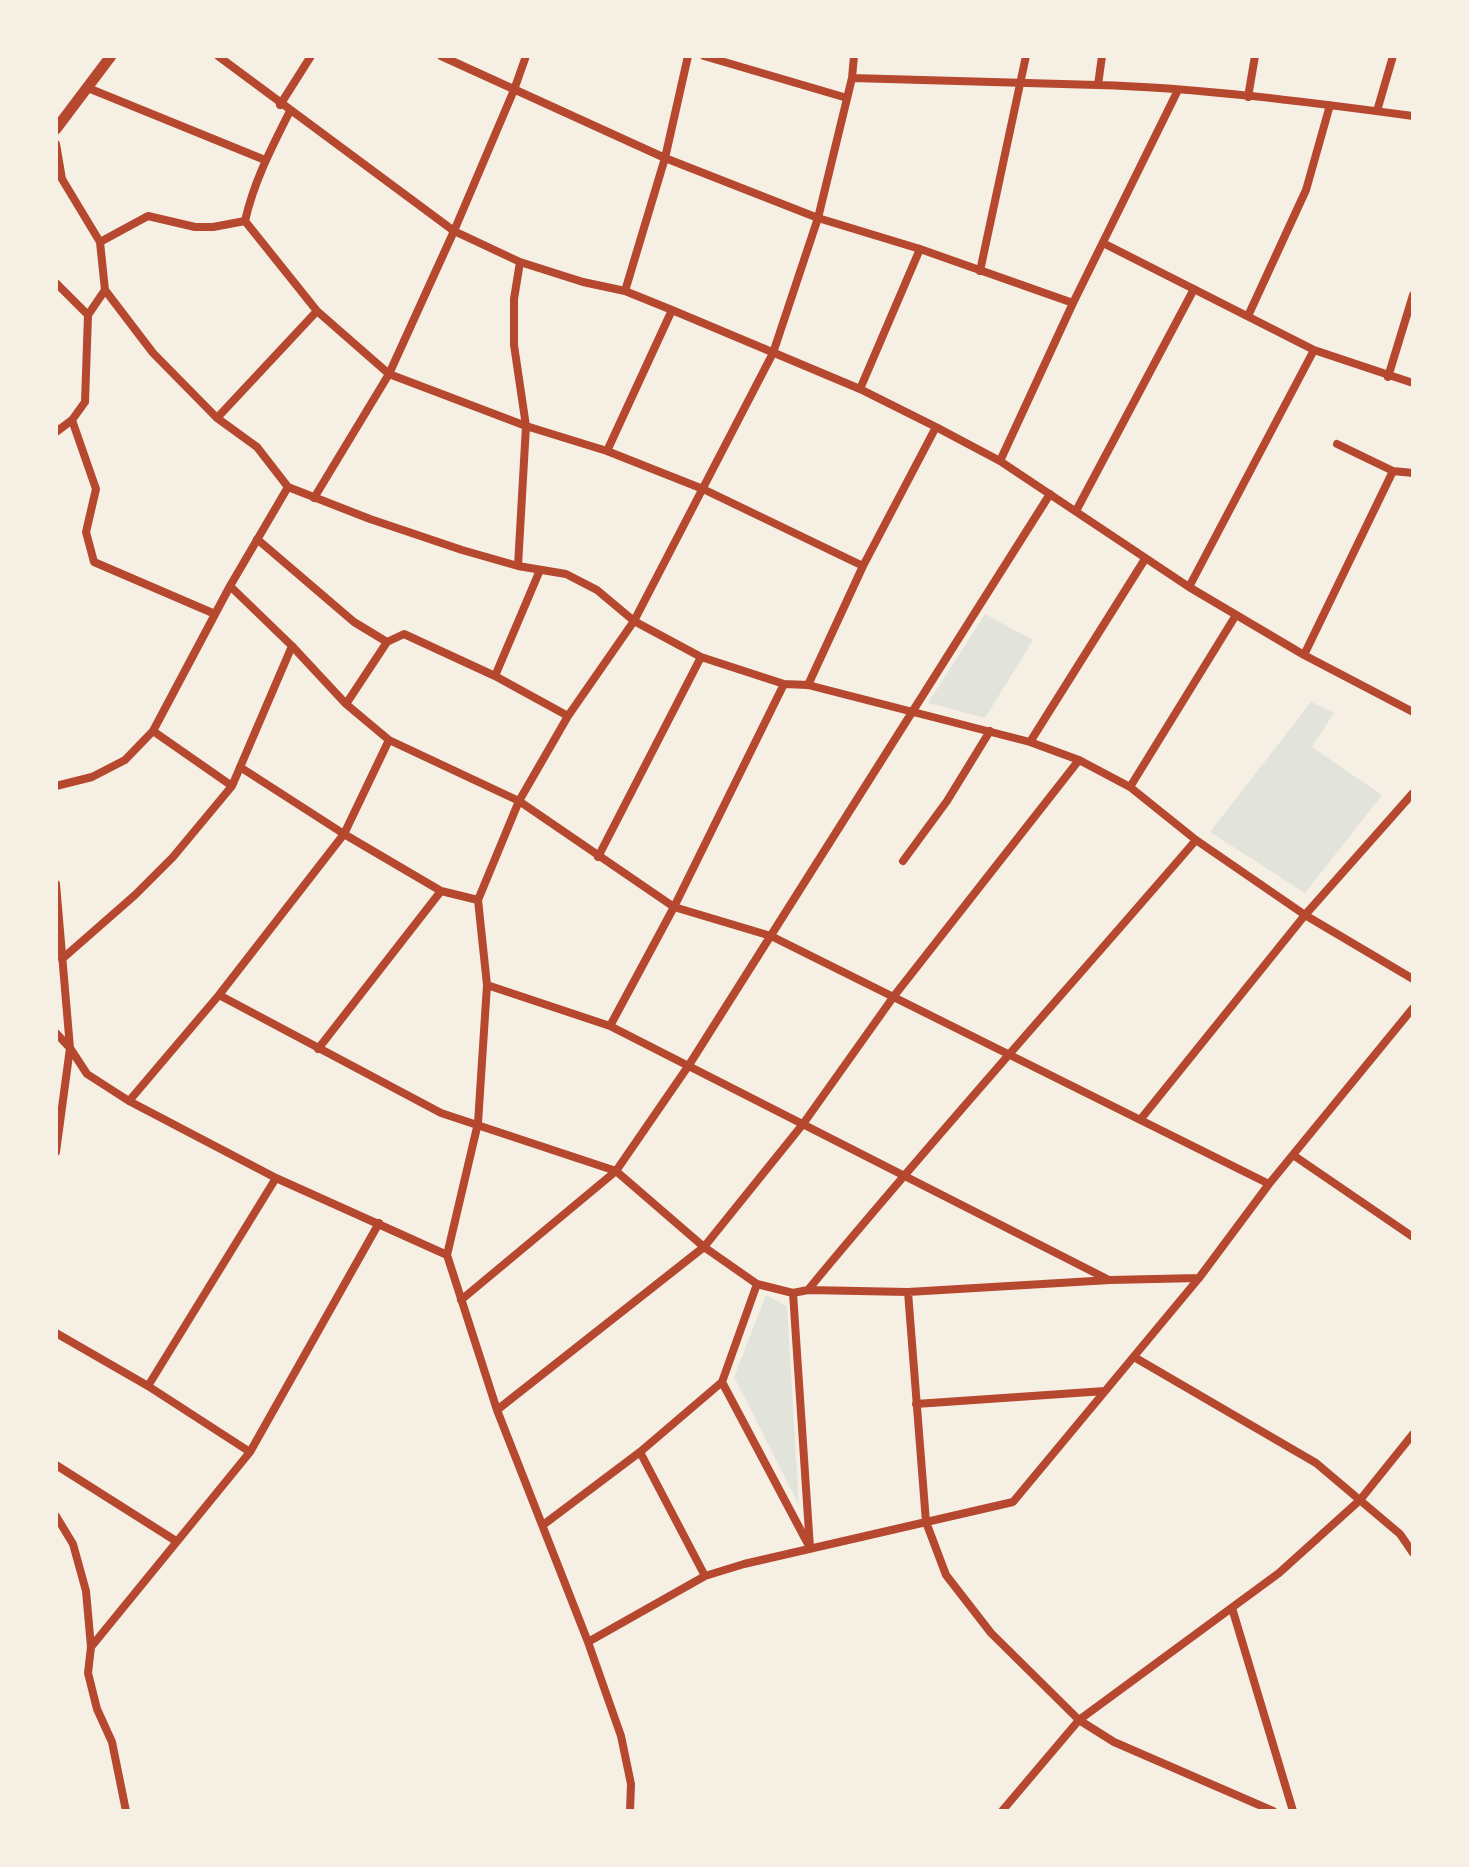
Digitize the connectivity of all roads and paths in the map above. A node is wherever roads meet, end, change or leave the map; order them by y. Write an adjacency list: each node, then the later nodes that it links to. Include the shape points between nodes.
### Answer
1 (111, 56): 16 (main road)
2 (218, 56): 21 (street)
3 (311, 56): 21 (street)
4 (441, 56): 17 (street)
5 (526, 56): 17 (street)
6 (688, 56): 28 (street)
7 (704, 56): 20 (street)
8 (854, 56): 13 (street)
9 (1026, 56): 14 (street)
10 (1102, 56): 15 (street)
11 (1255, 56): 19 (street)
12 (1393, 56): 24 (street)
13 (852, 78): 14 (street); 20 (street)
14 (1022, 84): 15 (street); 38 (street)
15 (1098, 85): 18 (street)
16 (88, 88): 26 (main road); 29 (street)
17 (514, 90): 28 (street); 33 (street)
18 (1178, 90): 19 (street); 35 (street)
19 (1248, 97): 22 (street)
20 (847, 98): 31 (street)
21 (280, 105): 23 (street)
22 (1330, 105): 24 (street); 48 (street, via 1306,190)
23 (290, 111): 29 (street); 33 (street)
24 (1377, 111): 25 (street)
25 (1413, 116)
26 (56, 129)
27 (56, 144): 30 (street)
28 (665, 158): 31 (street); 42 (street)
29 (265, 160): 32 (street)
30 (59, 182): 34 (street)
31 (818, 218): 36 (street); 50 (street)
32 (245, 221): 34 (street, via 195,227 148,216); 46 (street)
33 (454, 231): 37 (street); 51 (street)
34 (100, 242): 41 (street)
35 (1103, 243): 40 (street); 44 (street)
36 (920, 249): 38 (street); 54 (street)
37 (520, 262): 42 (street); 57 (street, via 514,345)
38 (980, 271): 44 (street)
39 (56, 283): 47 (street)
40 (1194, 289): 48 (street); 69 (street)
41 (105, 290): 47 (street); 55 (street, via 153,353)
42 (625, 291): 45 (street)
43 (1413, 295): 52 (street)
44 (1073, 303): 62 (street)
45 (672, 310): 50 (street); 61 (street)
46 (317, 311): 51 (street); 55 (street)
47 (88, 315): 56 (street, via 85,402)
48 (1248, 316): 49 (street)
49 (1314, 350): 52 (street); 76 (street)
50 (773, 353): 54 (street); 66 (street)
51 (389, 374): 57 (street); 68 (street)
52 (1388, 377): 53 (street)
53 (1413, 383)
54 (860, 389): 58 (street)
55 (217, 418): 65 (street, via 257,447)
56 (72, 420): 59 (street); 77 (street, via 96,489 86,532 94,562)
57 (526, 426): 61 (street); 72 (street)
58 (936, 427): 62 (street); 73 (street)
59 (56, 432)
60 (1337, 444): 63 (street)
61 (607, 451): 66 (street)
62 (1000, 461): 67 (street)
63 (1393, 471): 64 (street); 82 (street)
64 (1413, 473)
65 (288, 487): 68 (street); 70 (street)
66 (703, 489): 73 (street); 79 (street)
67 (1050, 494): 69 (street); 88 (street)
68 (314, 498): 72 (street)
69 (1076, 511): 71 (street)
70 (257, 539): 75 (street); 80 (street, via 354,622)
71 (1145, 559): 76 (street); 94 (street)
72 (518, 566): 74 (street)
73 (863, 566): 86 (street)
74 (540, 570): 79 (street, via 566,574 597,590); 84 (street)
75 (230, 586): 77 (street); 81 (street)
76 (1189, 587): 78 (street)
77 (215, 614): 91 (street)
78 (1236, 615): 82 (street); 99 (street)
79 (634, 621): 83 (street); 90 (street)
80 (387, 642): 84 (street, via 404,634); 87 (street)
81 (292, 646): 87 (street); 96 (street)
82 (1304, 655): 89 (street)
83 (701, 657): 85 (street); 104 (street)
84 (495, 676): 90 (street)
85 (784, 684): 86 (street); 109 (street)
86 (808, 685): 88 (street)
87 (346, 704): 93 (street)
88 (911, 711): 92 (street); 111 (street)
89 (1413, 712)
90 (568, 716): 101 (street)
91 (153, 731): 97 (street, via 125,760 92,777); 98 (street)
92 (990, 731): 94 (street); 105 (street)
93 (389, 740): 101 (street); 102 (street)
94 (1030, 742): 95 (street)
95 (1079, 760): 99 (street); 116 (street)
96 (240, 767): 98 (street); 102 (street)
97 (56, 786)
98 (232, 786): 112 (street, via 173,857)
99 (1130, 787): 103 (street)
100 (1413, 793): 110 (street)
101 (519, 801): 104 (street); 108 (street)
102 (344, 834): 107 (street); 115 (street)
103 (1196, 840): 110 (street); 122 (street)
104 (598, 857): 109 (street)
105 (903, 861)
106 (56, 884): 112 (street)
107 (441, 891): 108 (street); 121 (street)
108 (478, 900): 114 (street)
109 (674, 907): 111 (street); 118 (street)
110 (1305, 915): 113 (street); 125 (street)
111 (771, 936): 116 (street); 123 (street)
112 (62, 959): 120 (street)
113 (1413, 979)
114 (487, 985): 118 (street); 126 (street)
115 (219, 995): 121 (street); 124 (street)
116 (894, 996): 122 (street); 127 (street)
117 (1413, 1008): 129 (street)
118 (610, 1026): 123 (street)
119 (56, 1033): 120 (street)
120 (70, 1048): 124 (street, via 87,1074); 128 (street)
121 (318, 1049): 126 (street, via 441,1113)
122 (1010, 1055): 125 (street); 131 (street)
123 (689, 1065): 127 (street); 130 (street)
124 (129, 1101): 132 (street)
125 (1140, 1120): 133 (street)
126 (478, 1123): 130 (street); 137 (street)
127 (803, 1124): 131 (street); 136 (street)
128 (56, 1152)
129 (1293, 1155): 133 (street); 135 (street)
130 (616, 1171): 136 (street); 144 (street)
131 (904, 1174): 139 (street); 141 (street)
132 (276, 1178): 134 (street); 148 (street)
133 (1269, 1184): 138 (street)
134 (379, 1223): 137 (street); 153 (street)
135 (1413, 1237)
136 (704, 1247): 140 (street); 151 (street)
137 (447, 1255): 144 (street)
138 (1199, 1278): 139 (street); 146 (street)
139 (1110, 1280): 142 (street)
140 (757, 1284): 143 (street); 147 (street)
141 (808, 1290): 142 (street); 143 (street)
142 (908, 1292): 150 (street)
143 (793, 1293): 161 (street)
144 (461, 1300): 151 (street)
145 (56, 1333): 148 (street)
146 (1134, 1357): 149 (street); 156 (street, via 1316,1463)
147 (722, 1382): 154 (street); 161 (street)
148 (148, 1386): 153 (street)
149 (1105, 1391): 150 (street); 158 (street, via 1013,1502)
150 (916, 1404): 158 (street)
151 (497, 1410): 159 (street)
152 (1413, 1434): 156 (street)
153 (250, 1452): 160 (street)
154 (640, 1452): 159 (street); 163 (street)
155 (56, 1465): 160 (street)
156 (1360, 1500): 162 (street, via 1400,1534); 164 (street)
157 (56, 1516): 166 (street, via 73,1544 86,1591)
158 (926, 1522): 161 (street); 167 (street, via 946,1575 991,1633)
159 (543, 1525): 165 (street)
160 (176, 1541): 166 (street)
161 (810, 1548): 163 (street)
162 (1413, 1553)
163 (705, 1576): 165 (street)
164 (1232, 1608): 167 (street); 172 (street)
165 (588, 1642): 169 (street, via 621,1736 631,1784)
166 (91, 1647): 168 (street, via 88,1673 112,1742)
167 (1079, 1720): 170 (street); 171 (street, via 1114,1742)
168 (126, 1811)
169 (630, 1811)
170 (1002, 1811)
171 (1273, 1811)
172 (1293, 1811)

